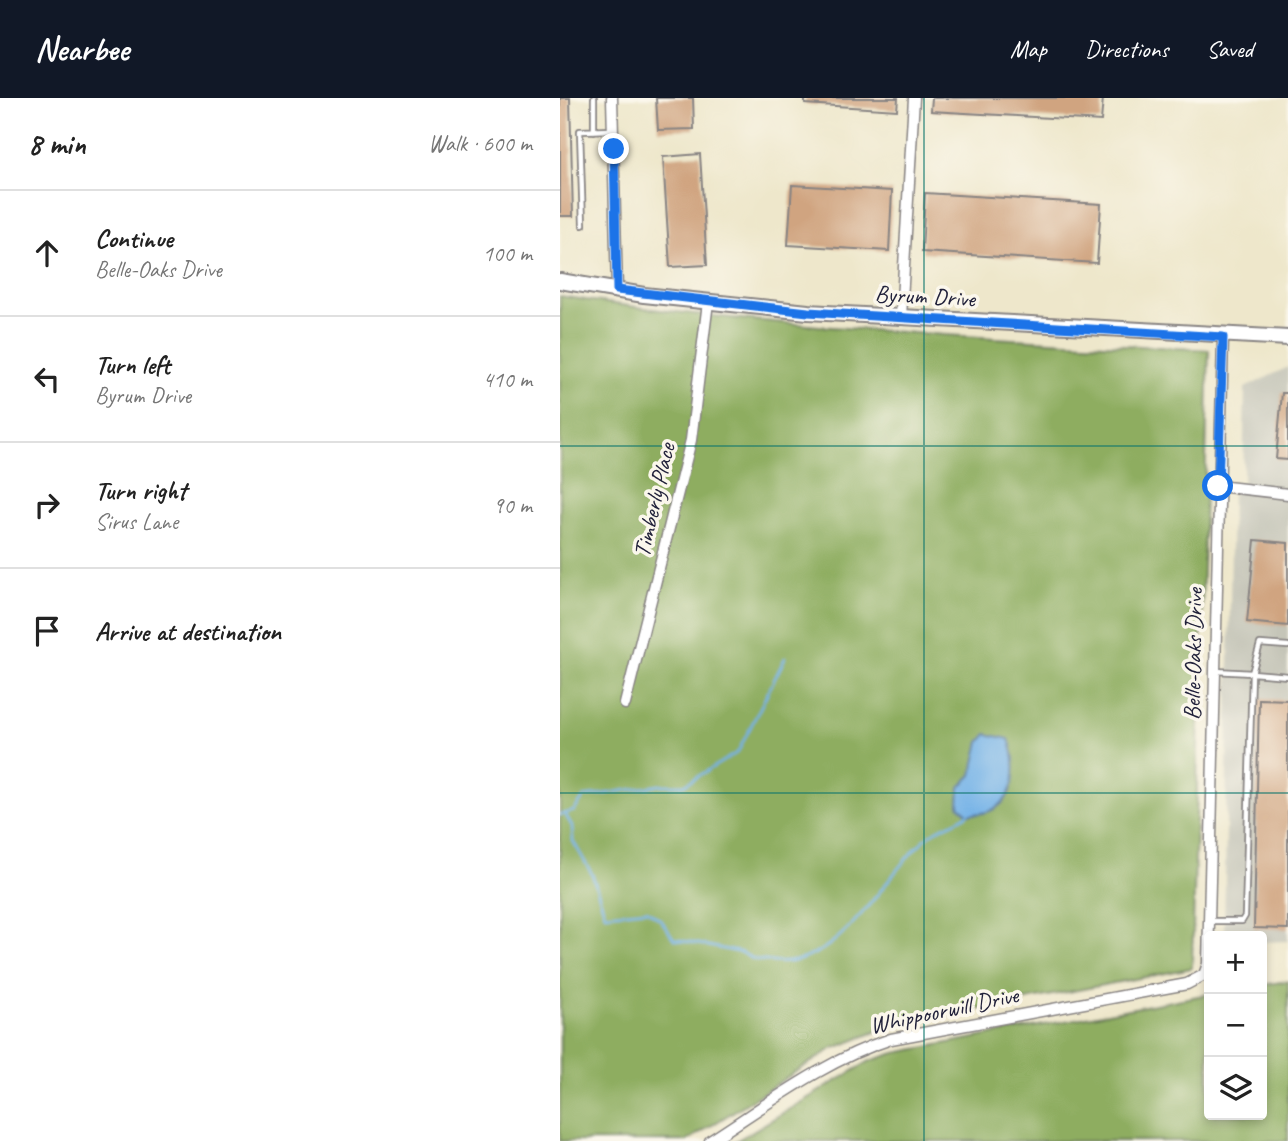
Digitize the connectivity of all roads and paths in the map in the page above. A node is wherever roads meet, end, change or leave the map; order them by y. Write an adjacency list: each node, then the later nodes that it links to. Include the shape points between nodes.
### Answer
1 (594, 98): 5 (lane)
2 (612, 98): 4 (street)
3 (914, 98): 10 (street)
4 (613, 130): 5 (lane); 8 (street)
5 (594, 131): 6 (lane, via 580,131)
6 (583, 225)
7 (560, 281): 8 (street, Byrum Drive)
8 (617, 290): 9 (street, Byrum Drive)
9 (708, 302): 10 (street, Byrum Drive); 19 (street, Timberly Place, via 691,440)
10 (901, 317): 11 (street, Byrum Drive)
11 (1223, 337): 12 (street, Byrum Drive); 13 (street, Belle-Oaks Drive)
12 (1288, 338)
13 (1218, 486): 14 (street); 16 (street, Belle-Oaks Drive)
14 (1288, 494)
15 (1288, 646): 17 (lane, via 1260,644)
16 (1214, 671): 17 (lane); 20 (street, Belle-Oaks Drive)
17 (1252, 673): 18 (lane); 20 (lane, via 1245,916 1242,921)
18 (1288, 676)
19 (625, 704)
20 (1208, 921): 21 (street, Belle-Oaks Drive)
21 (1207, 931)
22 (1204, 974): 23 (street, Whippoorwill Drive, via 1187,984 865,1047)
23 (710, 1141)

